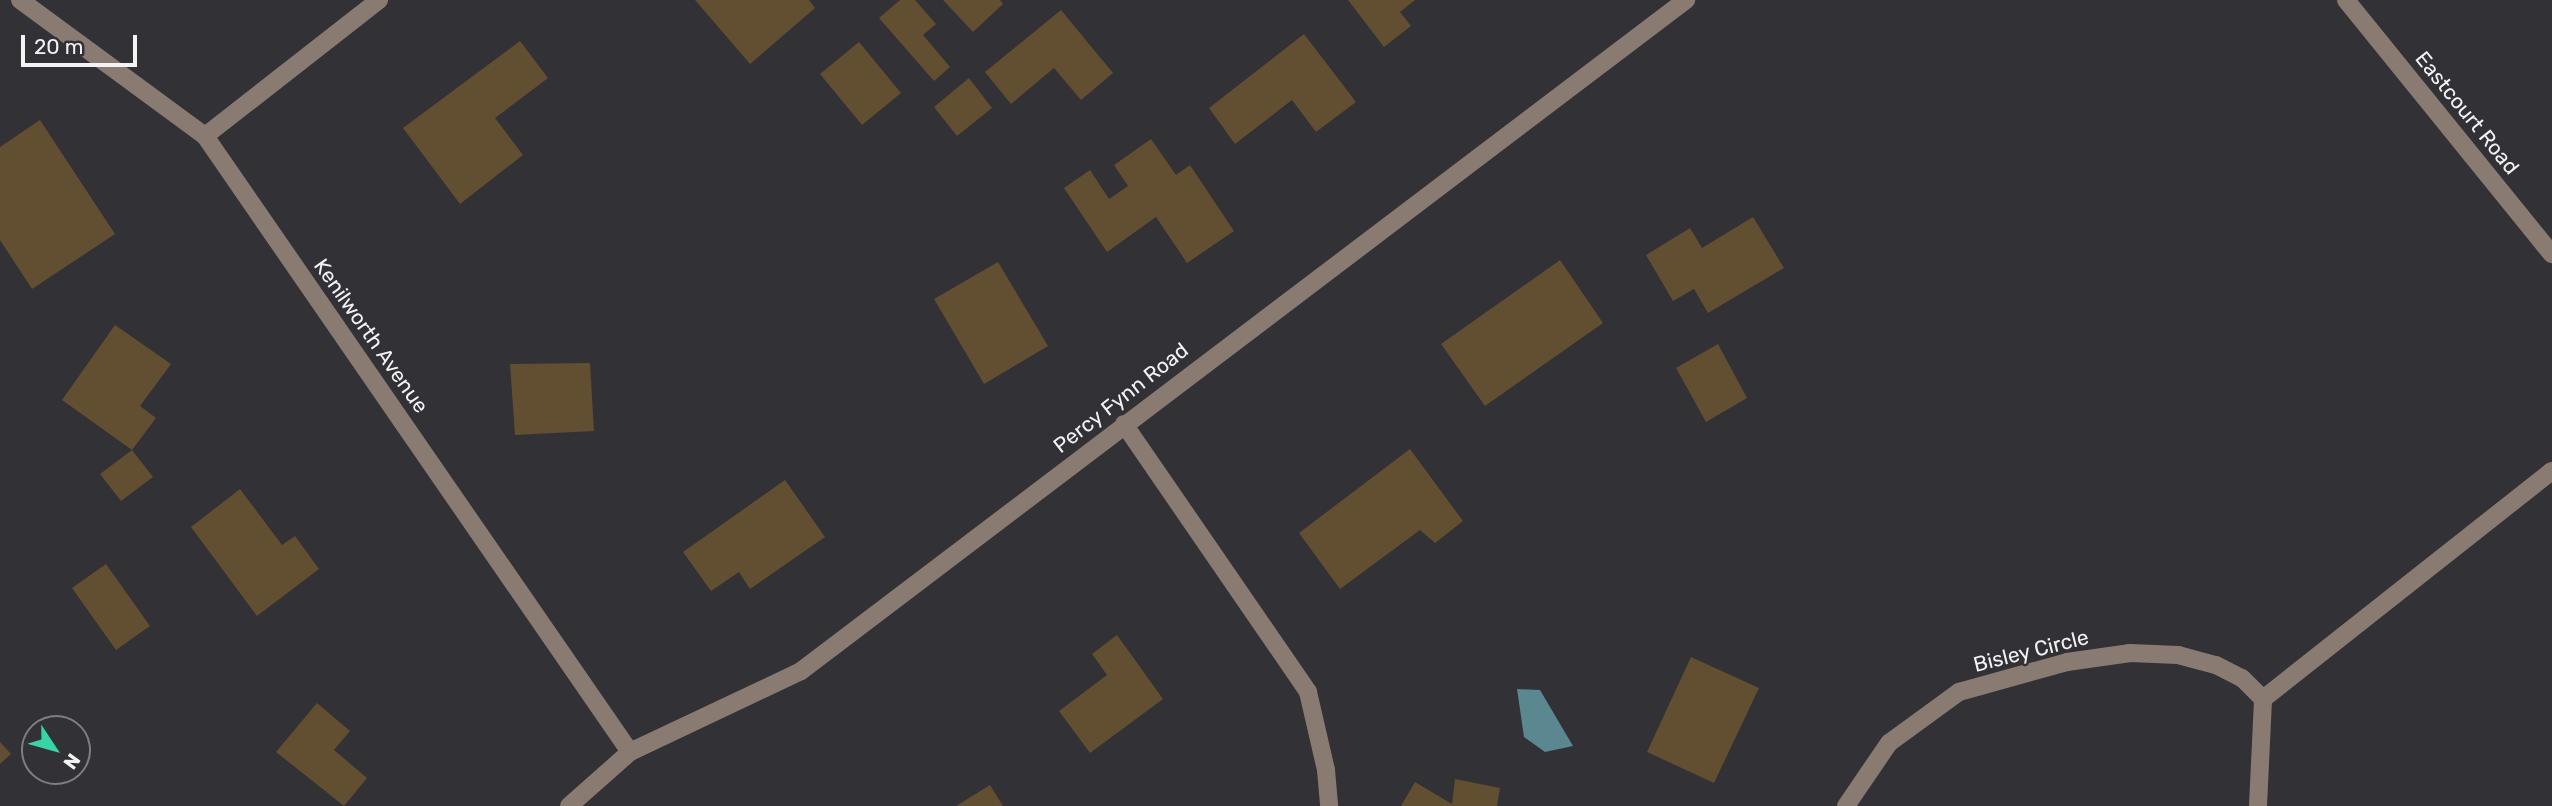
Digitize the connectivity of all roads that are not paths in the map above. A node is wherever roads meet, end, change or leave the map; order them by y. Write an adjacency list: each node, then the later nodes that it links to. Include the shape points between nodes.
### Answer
1 (19, 0): 5 (street, Kenilworth Avenue)
2 (379, 0): 5 (street)
3 (1686, 0): 7 (street, Percy Fynn Road)
4 (2346, 0): 6 (street, Eastcourt Road)
5 (205, 136): 10 (street, Kenilworth Avenue)
6 (2552, 254)
7 (1124, 424): 10 (street, Percy Fynn Road, via 801,670); 12 (street, via 1308,692 1326,770)
8 (2552, 471): 9 (street)
9 (2263, 699): 13 (street, Bisley Circle, via 2242,678 2178,655 2130,653 2067,662 1959,692 1889,743); 14 (street)
10 (630, 752): 11 (street, Percy Fynn Road)
11 (569, 806)
12 (1329, 806)
13 (1846, 806)
14 (2258, 806)

